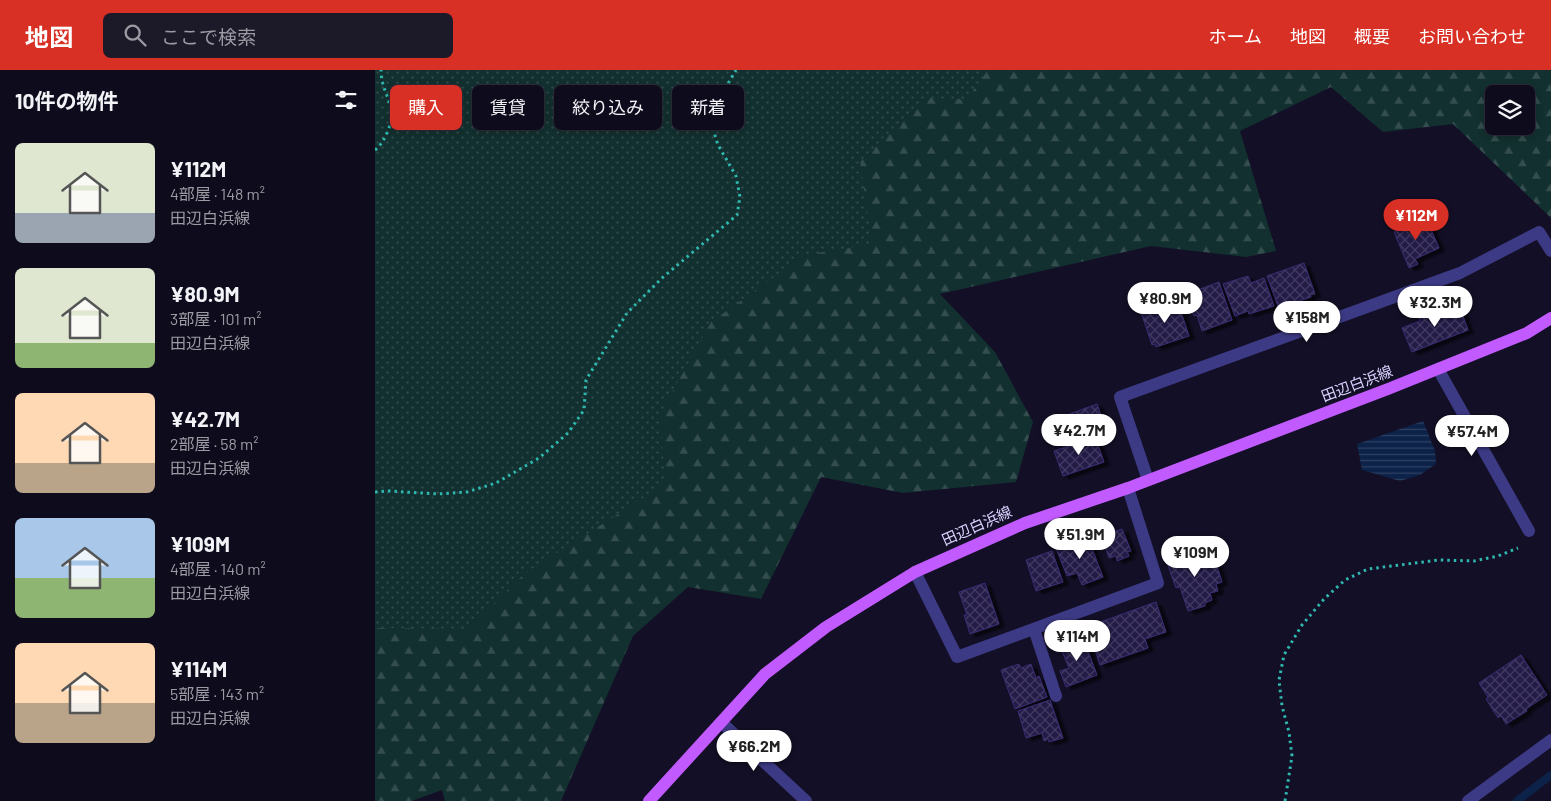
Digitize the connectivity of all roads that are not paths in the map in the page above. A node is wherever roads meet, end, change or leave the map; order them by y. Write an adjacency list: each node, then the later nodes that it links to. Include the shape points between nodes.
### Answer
1 (1551, 251): 4 (street, via 1539,232 1460,273 1120,397)
2 (1551, 318): 3 (main road, 田辺白浜線, via 1527,333)
3 (1438, 369): 4 (main road, 田辺白浜線); 6 (street)
4 (1148, 480): 5 (main road, 田辺白浜線)
5 (1128, 488): 7 (main road, 田辺白浜線, via 1025,522); 8 (street, via 1158,583)
6 (1529, 530)
7 (915, 572): 8 (street, via 957,657); 10 (main road, 田辺白浜線, via 795,650 765,674)
8 (1034, 629): 9 (street)
9 (1057, 696)
10 (721, 722): 12 (street); 14 (main road, 田辺白浜線)
11 (1551, 740): 13 (street)
12 (804, 800)
13 (1472, 800)
14 (649, 801)

